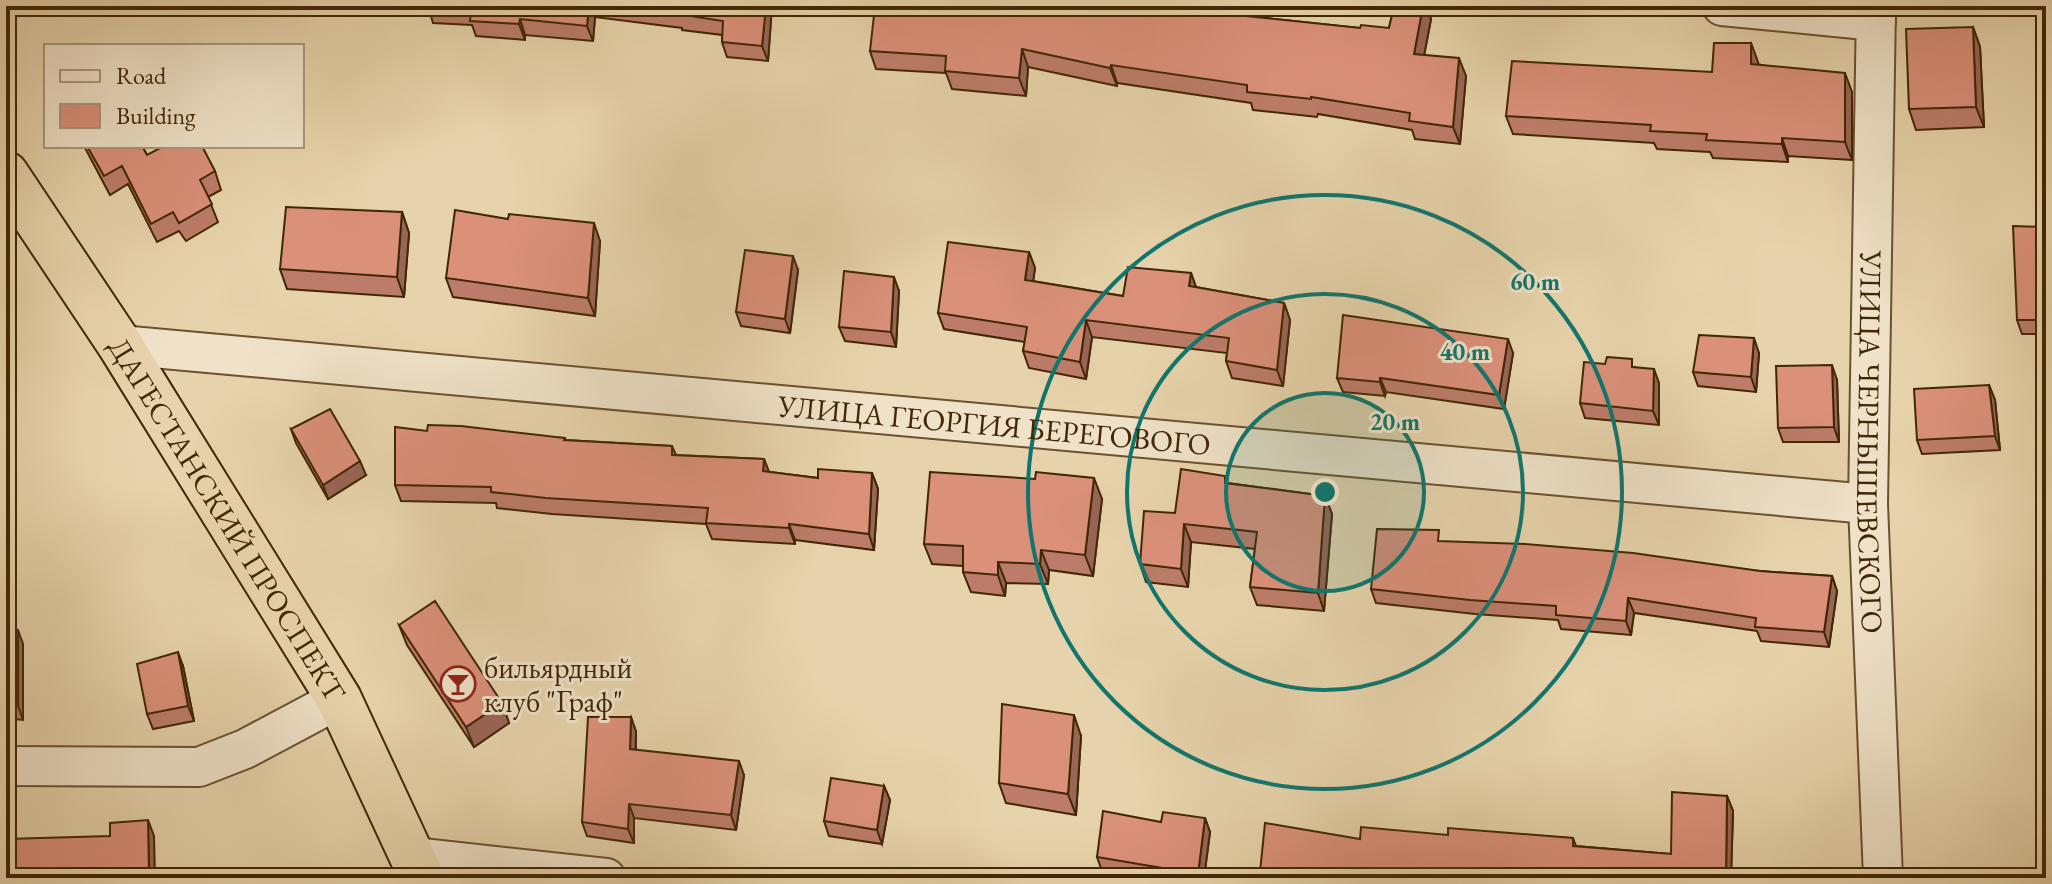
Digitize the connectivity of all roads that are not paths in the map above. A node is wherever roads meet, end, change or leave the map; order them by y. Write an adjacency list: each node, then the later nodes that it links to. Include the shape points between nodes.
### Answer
1 (1722, 6): 2 (street)
2 (1876, 14): 5 (street, УЛИЦА ЧЕРНЫШЕВСКОГО)
3 (6, 174): 4 (highway, ДАГЕСТАНСКИЙ ПРОСПЕКТ)
4 (120, 345): 5 (street, УЛИЦА ГЕОРГИЯ БЕРЕГОВОГО); 6 (highway, ДАГЕСТАНСКИЙ ПРОСПЕКТ)
5 (1868, 504): 10 (street, УЛИЦА ЧЕРНЫШЕВСКОГО)
6 (339, 699): 7 (street, via 199,767); 8 (highway, ДАГЕСТАНСКИЙ ПРОСПЕКТ)
7 (6, 766)
8 (418, 868): 9 (street)
9 (606, 878)
10 (1883, 878)

